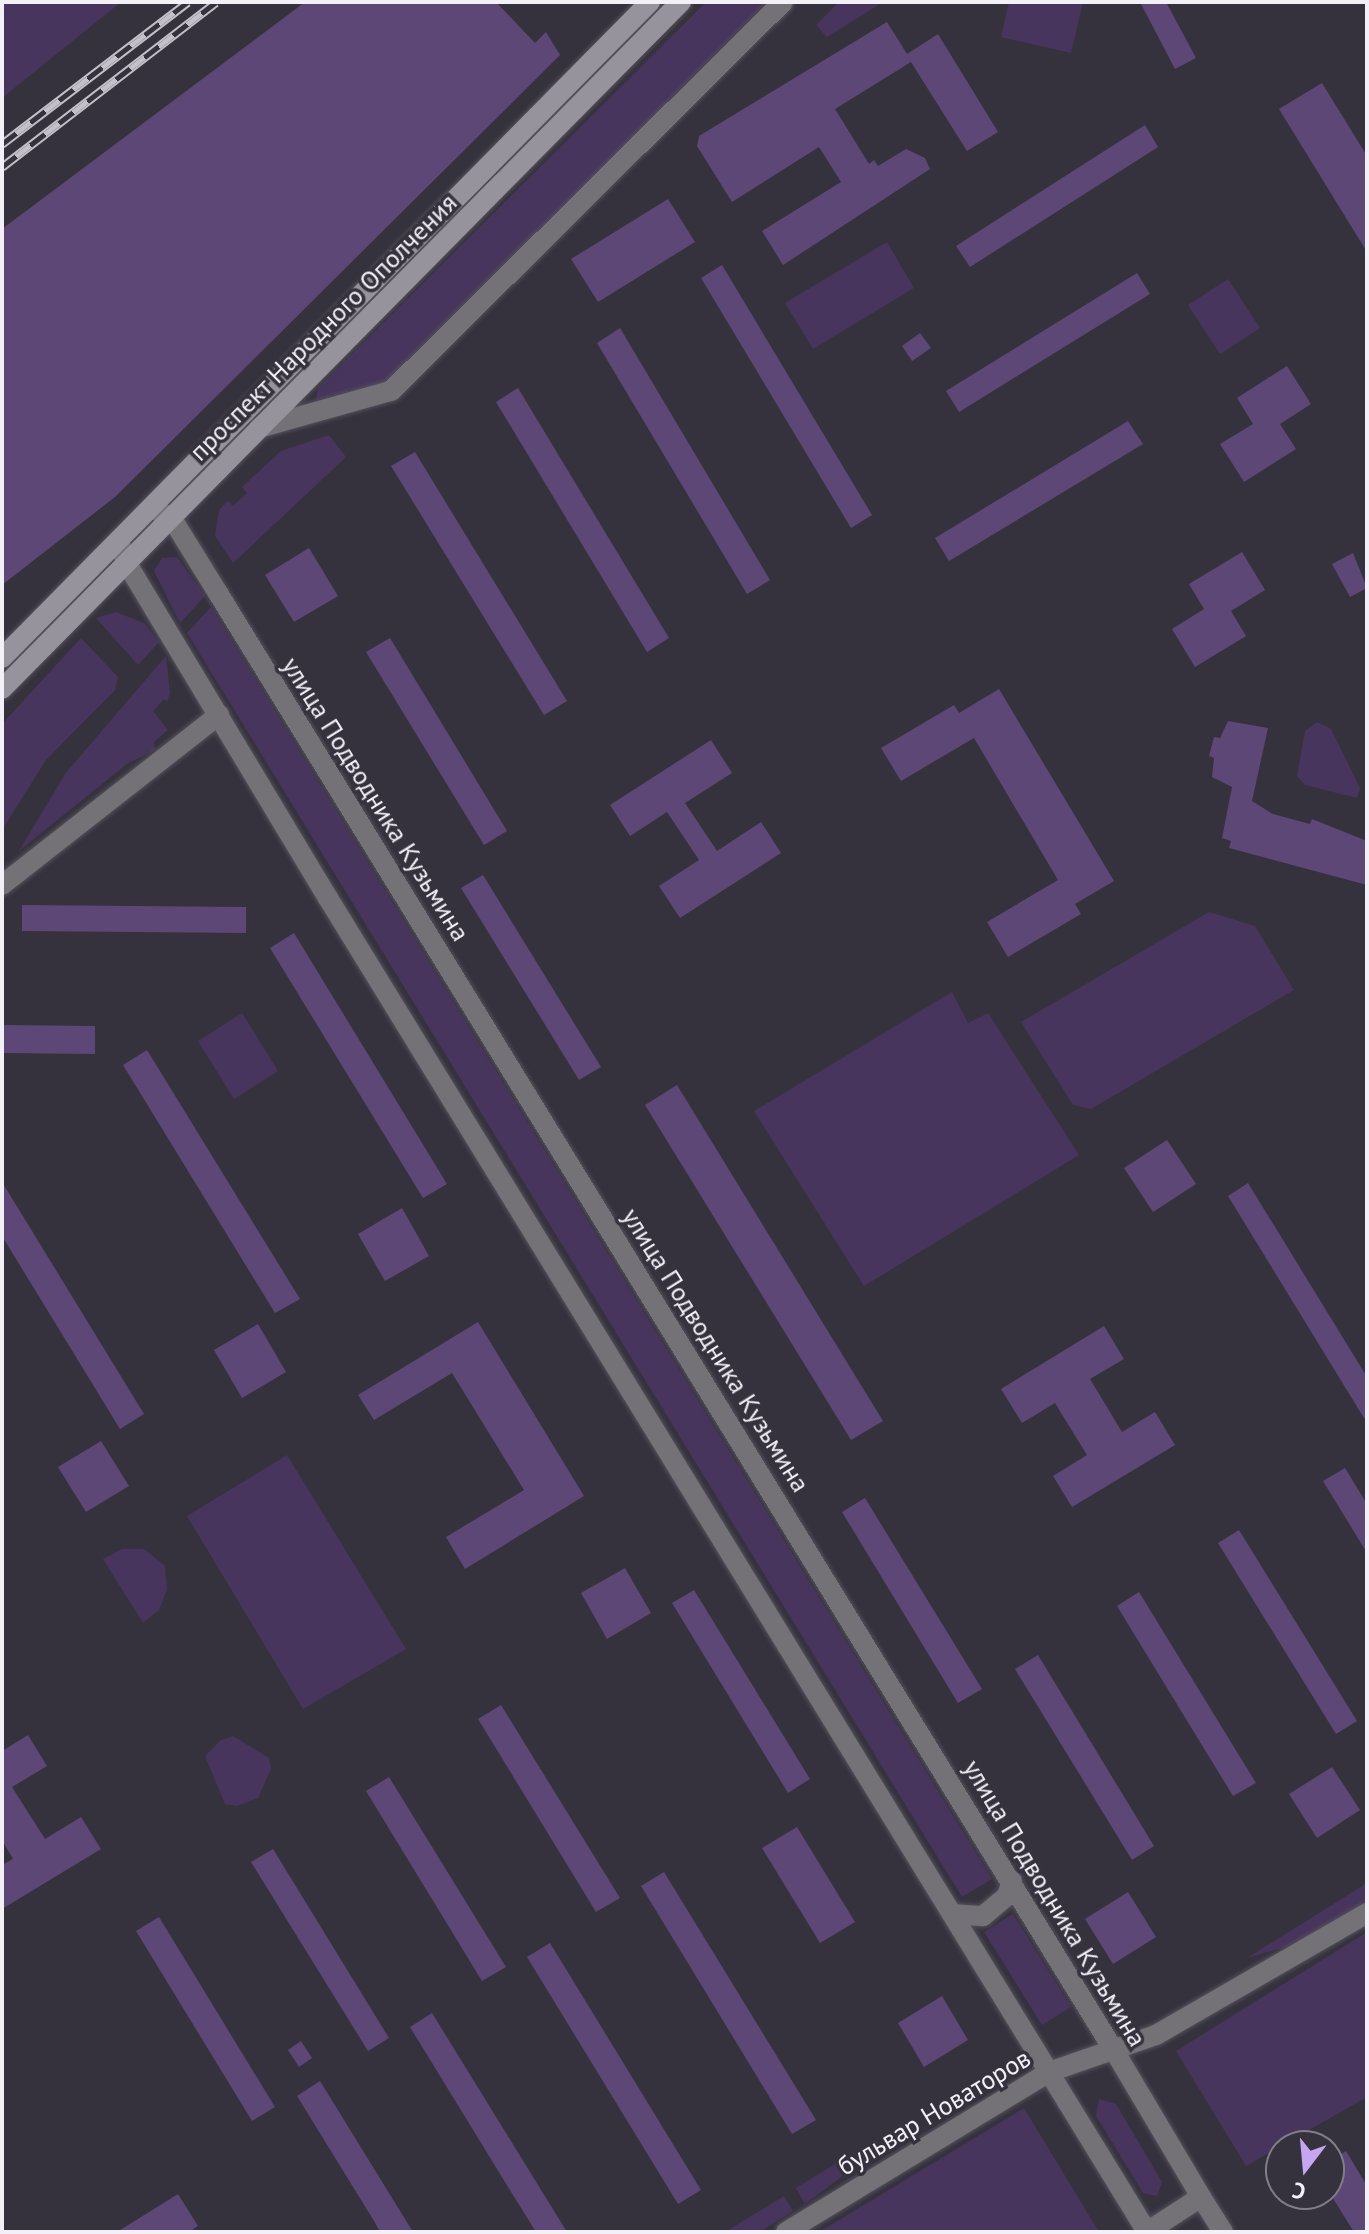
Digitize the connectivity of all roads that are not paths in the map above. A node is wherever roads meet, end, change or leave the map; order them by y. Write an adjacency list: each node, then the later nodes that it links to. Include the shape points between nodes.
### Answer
1 (650, 2): 5 (main road, проспект Народного Ополчения)
2 (681, 2): 4 (main road, проспект Народного Ополчения)
3 (783, 2): 4 (street, via 391,391)
4 (259, 428): 6 (main road, проспект Народного Ополчения)
5 (152, 509): 6 (street); 7 (main road, проспект Народного Ополчения)
6 (171, 517): 8 (main road, проспект Народного Ополчения); 13 (street, улица Подводника Кузьмина)
7 (119, 541): 8 (street); 9 (main road, проспект Народного Ополчения)
8 (126, 562): 10 (main road, проспект Народного Ополчения); 11 (street)
9 (2, 658)
10 (2, 689)
11 (219, 715): 12 (street); 15 (street)
12 (2, 885)
13 (1012, 1881): 15 (street, via 1007,1896 983,1916); 16 (street, улица Подводника Кузьмина)
14 (1367, 1913): 16 (street, бульвар Новаторов, via 1156,2035)
15 (952, 1914): 17 (street)
16 (1115, 2052): 17 (street, бульвар Новаторов); 18 (street, улица Подводника Кузьмина)
17 (1049, 2072): 19 (street, бульвар Новаторов); 20 (street)
18 (1201, 2197): 20 (street); 21 (street, улица Подводника Кузьмина)
19 (786, 2232)
20 (1147, 2232)
21 (1223, 2232)

